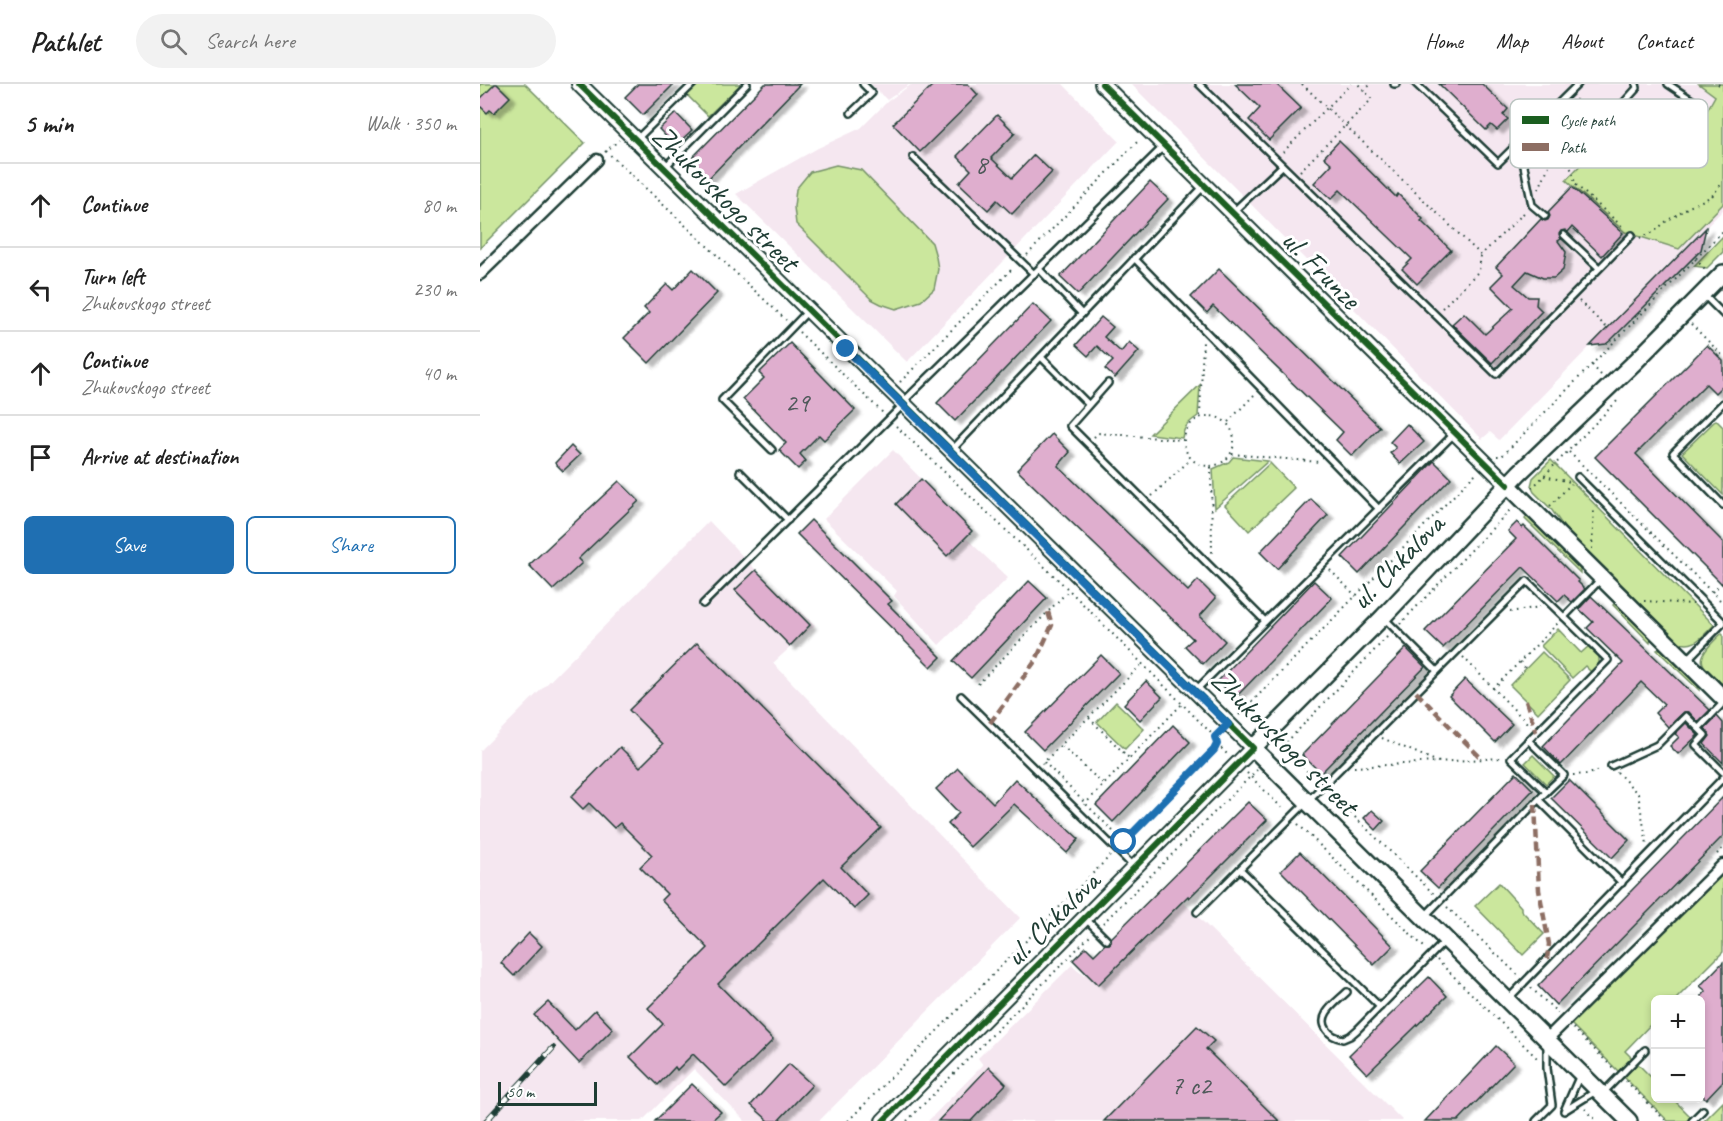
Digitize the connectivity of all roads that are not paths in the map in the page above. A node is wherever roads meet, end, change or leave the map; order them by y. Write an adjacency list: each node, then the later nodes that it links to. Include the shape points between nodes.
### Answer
1 (579, 84): 15 (street, Zhukovskogo street)
2 (693, 84): 15 (lane)
3 (747, 84): 21 (lane)
4 (863, 84): 14 (lane, via 872,93)
5 (1199, 84): 20 (lane)
6 (1416, 84): 17 (lane, via 1498,163)
7 (1668, 84): 13 (lane)
8 (1104, 85): 16 (street, ul. Frunze)
9 (1577, 85): 11 (lane)
10 (1638, 85): 12 (lane)
11 (1563, 99)
12 (1626, 99)
13 (1690, 99)
14 (851, 113)
15 (632, 136): 21 (street, Zhukovskogo street)
16 (1165, 145): 23 (street, ul. Frunze); 30 (lane)
17 (1510, 151)
18 (913, 157): 33 (lane)
19 (597, 160): 32 (street)
20 (1282, 166): 24 (lane); 29 (lane, via 1496,374)
21 (664, 168): 35 (street, Zhukovskogo street)
22 (1524, 168): 25 (lane, via 1532,205)
23 (1205, 185): 24 (street, ul. Frunze); 28 (lane)
24 (1232, 213): 43 (street, ul. Frunze)
25 (1545, 216)
26 (1564, 235): 29 (lane)
27 (1632, 236): 29 (lane)
28 (1134, 258): 36 (lane); 50 (lane)
29 (1599, 268)
30 (1039, 269): 33 (lane); 36 (lane)
31 (1723, 273): 34 (main road, ul. Chkalova)
32 (480, 274)
33 (1034, 274): 41 (lane)
34 (1702, 294): 37 (lane); 48 (main road, ul. Chkalova)
35 (808, 311): 41 (street, Zhukovskogo street); 44 (lane, via 722,400)
36 (1082, 314): 38 (lane)
37 (1723, 314)
38 (1041, 357): 42 (lane); 45 (lane)
39 (1108, 383): 42 (lane)
40 (1723, 403): 49 (lane, via 1672,453)
41 (903, 404): 45 (street, Zhukovskogo street); 51 (lane)
42 (1088, 404): 56 (lane, via 1071,426)
43 (1455, 433): 48 (street, ul. Frunze); 50 (lane)
44 (772, 450)
45 (951, 452): 60 (street, Zhukovskogo street)
46 (740, 472): 51 (lane)
47 (1578, 477): 57 (lane)
48 (1508, 485): 52 (main road, ul. Frunze, via 1517,504 1539,516); 55 (main road, ul. Chkalova)
49 (1723, 505)
50 (1379, 509): 56 (lane)
51 (788, 520): 53 (lane)
52 (1597, 572): 54 (lane); 58 (main road, ul. Frunze)
53 (703, 604)
54 (1564, 616): 59 (lane, via 1527,581); 65 (lane, via 1608,660)
55 (1383, 617): 59 (lane); 66 (main road, ul. Chkalova)
56 (1265, 621): 60 (lane)
57 (1723, 623): 58 (lane)
58 (1686, 661): 62 (main road, ul. Frunze)
59 (1437, 670): 72 (lane)
60 (1195, 691): 66 (street, Zhukovskogo street)
61 (961, 696): 74 (lane)
62 (1723, 698)
63 (1723, 703): 64 (lane)
64 (1699, 728): 67 (lane, via 1686,716 1657,745); 68 (lane, via 1705,735 1696,745)
65 (1528, 740): 70 (lane, via 1564,775); 70 (lane, via 1510,758)
66 (1253, 748): 72 (main road, Zhukovskogo street); 74 (street, ul. Chkalova)
67 (1611, 766)
68 (1723, 772)
69 (1723, 778): 76 (lane)
70 (1546, 792): 71 (lane)
71 (1539, 800): 76 (lane); 79 (lane)
72 (1307, 802): 75 (lane); 79 (main road, Zhukovskogo street)
73 (1723, 865): 85 (street)
74 (1135, 867): 78 (street, ul. Chkalova)
75 (1240, 869): 77 (lane); 84 (lane)
76 (1622, 883): 83 (lane)
77 (1197, 912)
78 (1085, 918): 80 (lane); 90 (street, ul. Chkalova)
79 (1424, 918): 81 (main road, Zhukovskogo street)
80 (1107, 940)
81 (1446, 940): 83 (main road, Zhukovskogo street); 84 (lane)
82 (1347, 992): 84 (lane, via 1323,1020 1325,1028 1336,1038 1350,1036)
83 (1507, 1000): 85 (main road, Zhukovskogo street)
84 (1380, 1007)
85 (1546, 1040): 87 (main road, Zhukovskogo street); 91 (lane, via 1552,1105)
86 (1645, 1050): 88 (lane)
87 (1581, 1074): 88 (main road, Zhukovskogo street); 88 (lane, via 1564,1111)
88 (1600, 1092): 92 (main road, Zhukovskogo street)
89 (1703, 1110): 93 (lane)
90 (883, 1121)
91 (1536, 1121)
92 (1629, 1121)
93 (1692, 1121)

